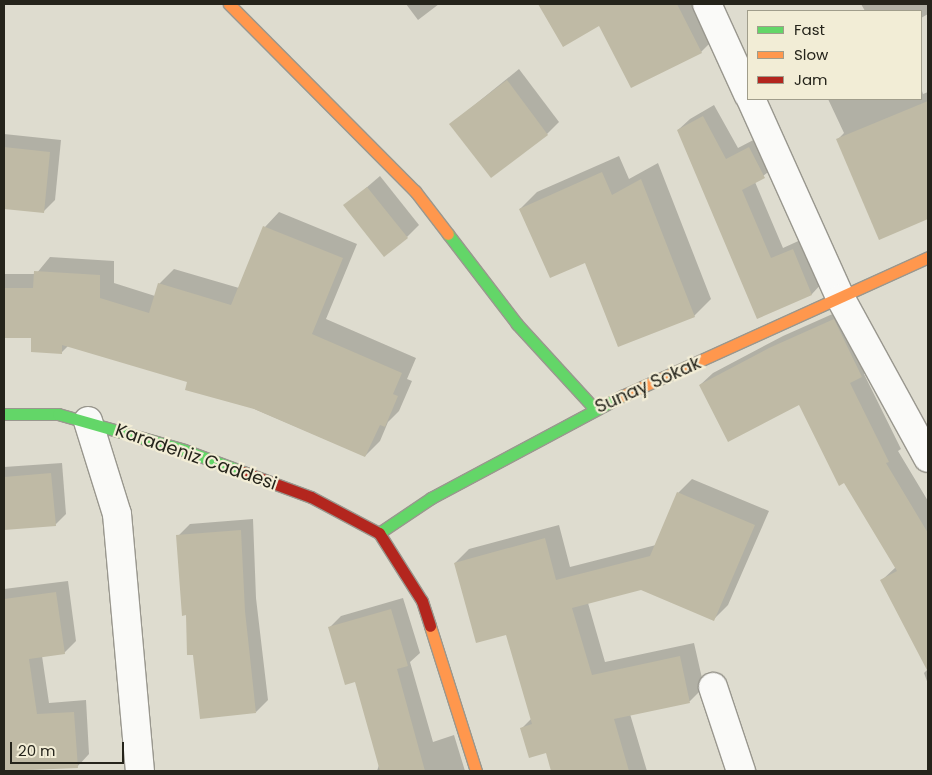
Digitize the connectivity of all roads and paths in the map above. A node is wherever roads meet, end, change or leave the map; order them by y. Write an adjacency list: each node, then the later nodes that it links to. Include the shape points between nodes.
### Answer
1 (229, 4): 7 (street, via 415,191 517,324)
2 (708, 4): 3 (street)
3 (747, 92)
4 (750, 100): 6 (street)
5 (928, 256): 6 (street, Sunay Sokak)
6 (841, 299): 7 (street, Sunay Sokak); 10 (street)
7 (594, 408): 11 (street, Sunay Sokak, via 431,498)
8 (4, 414): 9 (street, Karadeniz Caddesi, via 58,414)
9 (88, 421): 11 (street, Karadeniz Caddesi, via 184,450 311,497); 13 (street, via 117,514)
10 (928, 458)
11 (379, 533): 14 (street, via 422,601)
12 (713, 687): 15 (street)
13 (140, 771)
14 (476, 771)
15 (741, 771)

